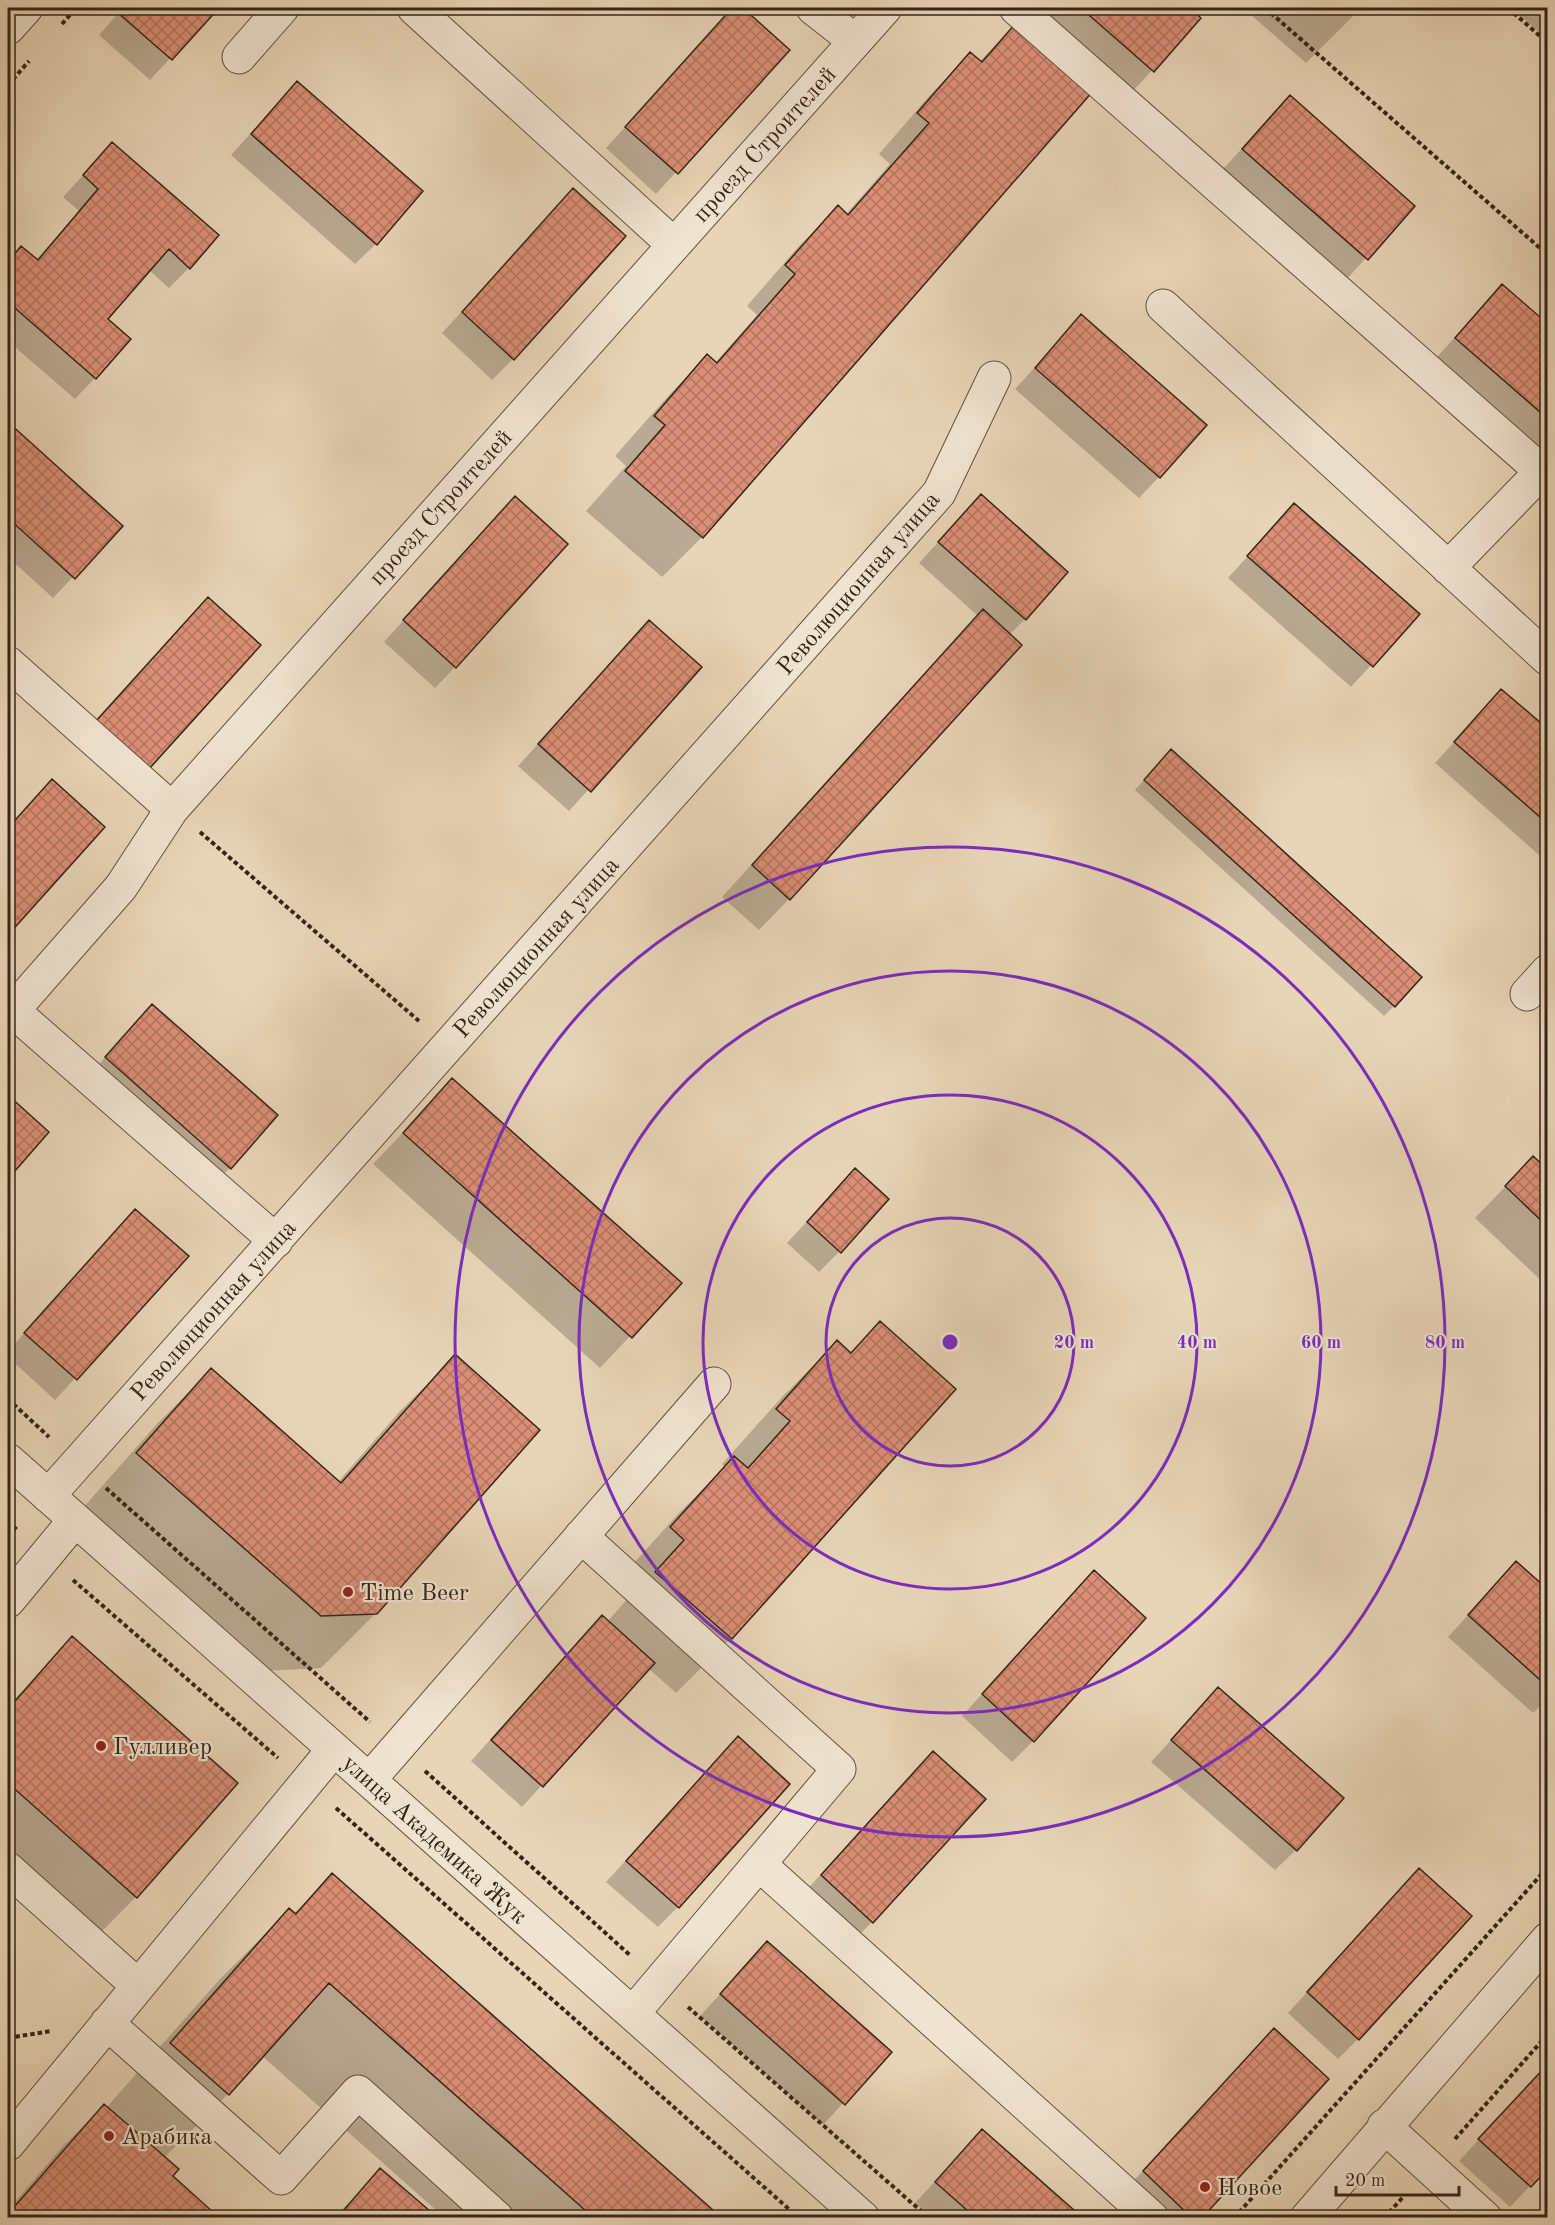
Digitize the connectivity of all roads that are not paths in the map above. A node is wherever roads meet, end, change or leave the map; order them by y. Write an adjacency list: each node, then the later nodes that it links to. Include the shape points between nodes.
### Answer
1 (26, 8): 7 (street)
2 (282, 8): 9 (street)
3 (414, 8): 10 (street)
4 (813, 8): 8 (street)
5 (885, 8): 8 (street, проезд Строителей)
6 (1016, 8): 13 (street)
7 (8, 28)
8 (855, 41): 10 (street, проезд Строителей)
9 (238, 57)
10 (674, 245): 17 (street, проезд Строителей)
11 (1163, 306): 14 (street)
12 (993, 378): 19 (street, Революционная улица, via 939,493)
13 (1544, 475): 14 (street)
14 (1448, 568): 15 (street)
15 (1548, 659)
16 (8, 663): 17 (street)
17 (172, 808): 18 (street, проезд Строителей, via 122,887)
18 (10, 1013): 19 (street)
19 (276, 1240): 22 (street, Революционная улица)
20 (714, 1384): 24 (street)
21 (8, 1460): 22 (street, улица Академика Жук)
22 (48, 1496): 23 (street, улица Академика Жук)
23 (75, 1520): 25 (street); 26 (street, улица Академика Жук)
24 (581, 1536): 27 (street); 28 (street, via 839,1769)
25 (8, 1600)
26 (334, 1749): 27 (street, улица Академика Жук); 31 (street)
27 (369, 1780): 32 (street, улица Академика Жук)
28 (759, 1864): 32 (street); 38 (street)
29 (8, 1869): 31 (street)
30 (1548, 1939): 34 (street)
31 (137, 1985): 33 (street)
32 (633, 2013): 37 (street, улица Академика Жук)
33 (108, 2024): 35 (street); 36 (street, via 280,2178 358,2092)
34 (1384, 2127): 39 (street); 40 (street)
35 (8, 2144)
36 (497, 2217)
37 (863, 2217)
38 (1152, 2217)
39 (1307, 2217)
40 (1485, 2217)

